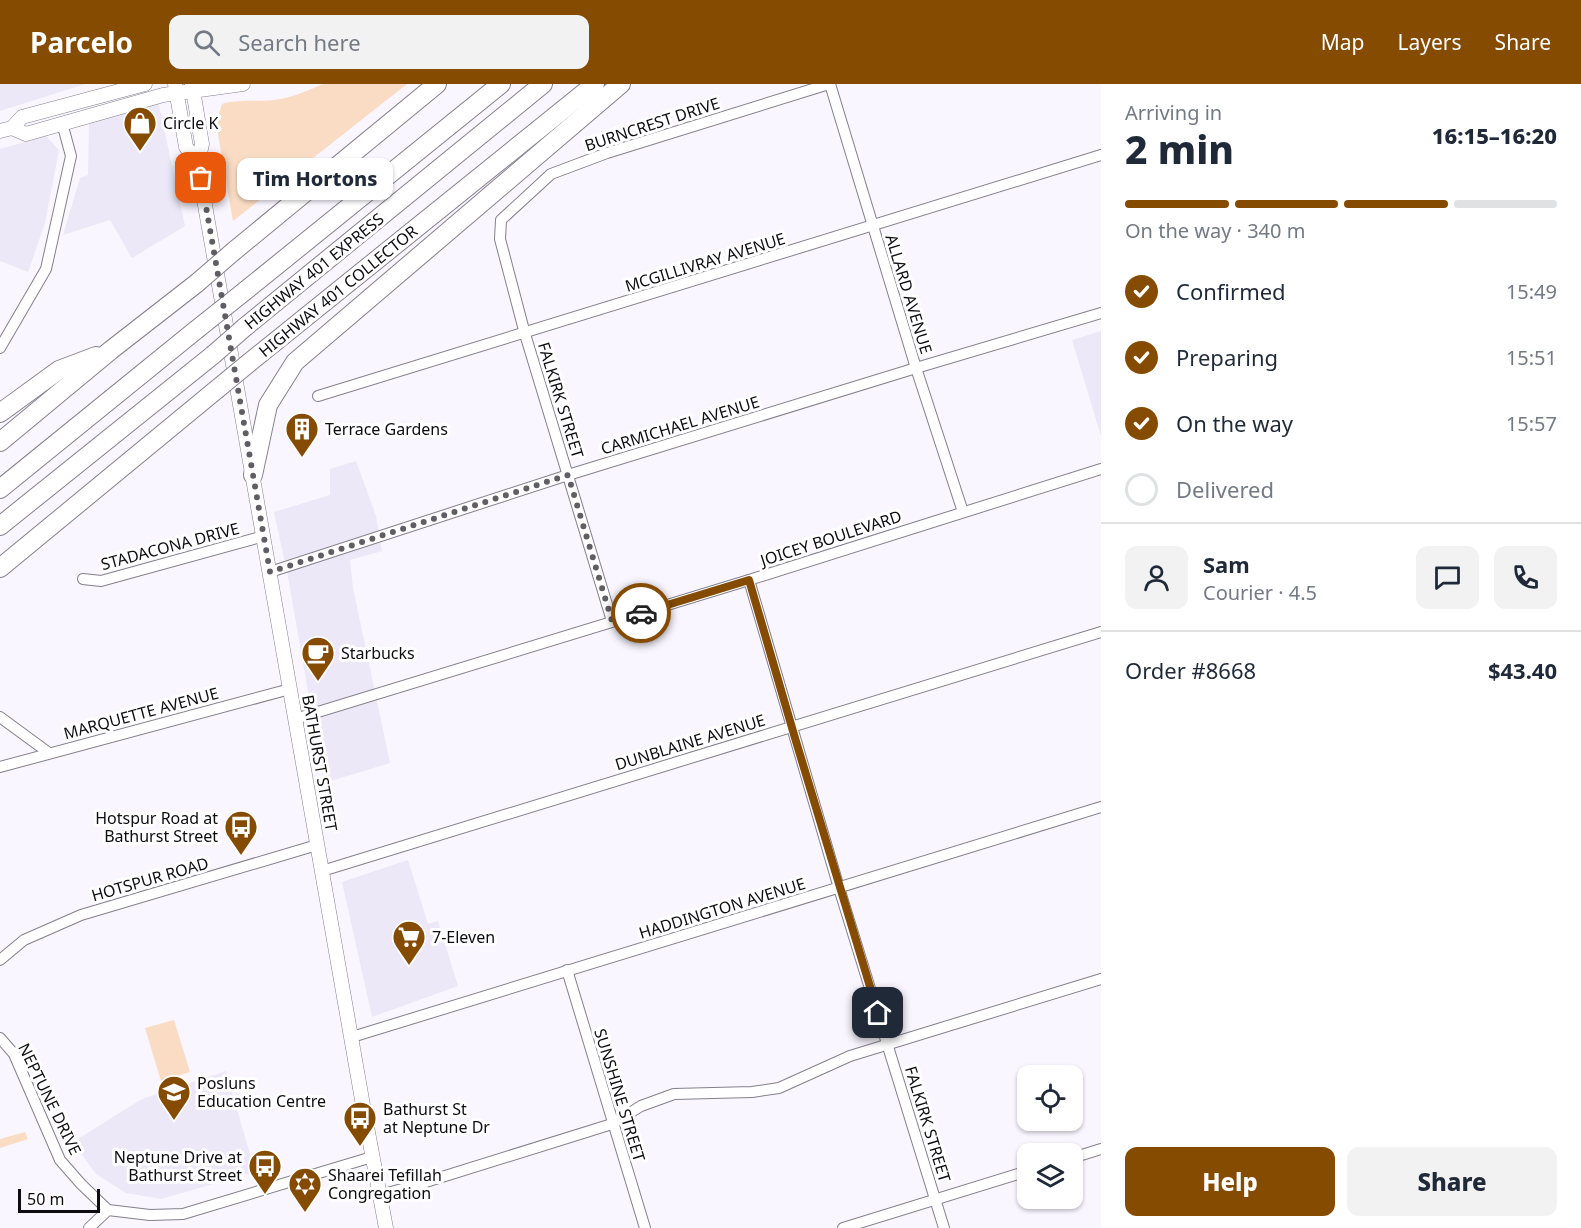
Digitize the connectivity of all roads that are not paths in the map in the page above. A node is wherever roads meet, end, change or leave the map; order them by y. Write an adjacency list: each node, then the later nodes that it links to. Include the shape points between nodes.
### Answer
1 (146, 84): 12 (main road, via 22,117)
2 (243, 84): 9 (main road)
3 (437, 84): 20 (highway, bridge)
4 (501, 84): 28 (highway, HIGHWAY 401 EXPRESS, bridge)
5 (543, 84): 30 (highway, HIGHWAY 401 EXPRESS, bridge)
6 (595, 84): 32 (highway, HIGHWAY 401 COLLECTOR, bridge)
7 (621, 84): 26 (highway, via 296,362 268,405)
8 (829, 84): 15 (street, BURNCREST DRIVE, via 551,174); 16 (street, ALLARD AVENUE)
9 (192, 88): 10 (main road); 14 (main road, BATHURST STREET, via 202,144)
10 (176, 89): 11 (main road); 14 (main road, BATHURST STREET, via 186,147)
11 (62, 123): 12 (main road, via 26,134); 19 (street, via 71,156 46,269)
12 (6, 129)
13 (1101, 155): 16 (street, MCGILLIVRAY AVENUE)
14 (198, 162): 26 (main road, BATHURST STREET)
15 (501, 220): 18 (street, FALKIRK STREET, via 500,239)
16 (873, 225): 18 (street, MCGILLIVRAY AVENUE); 21 (street, ALLARD AVENUE)
17 (1101, 313): 21 (street, CARMICHAEL AVENUE)
18 (525, 334): 22 (street, MCGILLIVRAY AVENUE); 27 (street, FALKIRK STREET)
19 (0, 348)
20 (111, 350): 23 (highway, via 59,370); 24 (highway)
21 (916, 368): 27 (street, CARMICHAEL AVENUE); 29 (street, ALLARD AVENUE)
22 (318, 396)
23 (0, 413)
24 (0, 442)
25 (1101, 469): 29 (street, JOICEY BOULEVARD)
26 (253, 475): 31 (main road, BATHURST STREET)
27 (568, 475): 33 (street, CARMICHAEL AVENUE); 36 (street, FALKIRK STREET)
28 (0, 489)
29 (963, 512): 35 (street, JOICEY BOULEVARD)
30 (0, 526)
31 (264, 536): 33 (main road, BATHURST STREET); 34 (street, STADACONA DRIVE, via 100,581)
32 (0, 568)
33 (270, 572): 38 (main road, BATHURST STREET)
34 (83, 579)
35 (749, 580): 36 (street, JOICEY BOULEVARD); 41 (street, FALKIRK STREET)
36 (612, 621): 40 (street, JOICEY BOULEVARD)
37 (1101, 632): 41 (street, DUNBLAINE AVENUE)
38 (290, 689): 40 (main road, BATHURST STREET); 42 (street, MARQUETTE AVENUE)
39 (0, 717): 42 (street)
40 (295, 719): 45 (main road, BATHURST STREET)
41 (791, 727): 46 (street, DUNBLAINE AVENUE); 47 (street, FALKIRK STREET)
42 (49, 753): 43 (street, MARQUETTE AVENUE)
43 (0, 767)
44 (1101, 807): 47 (street, HADDINGTON AVENUE)
45 (317, 845): 46 (main road, BATHURST STREET); 48 (street, HOTSPUR ROAD, via 81,915 24,940)
46 (322, 871): 51 (main road, BATHURST STREET)
47 (839, 888): 49 (street, HADDINGTON AVENUE); 53 (street, FALKIRK STREET)
48 (0, 960)
49 (567, 970): 51 (street, HADDINGTON AVENUE); 54 (street, SUNSHINE STREET)
50 (1101, 979): 53 (street)
51 (352, 1037): 57 (main road, BATHURST STREET)
52 (0, 1038): 61 (street, NEPTUNE DRIVE, via 14,1054 60,1160)
53 (888, 1045): 54 (street, via 829,1065 779,1088 674,1094 641,1106); 60 (street, FALKIRK STREET)
54 (612, 1124): 59 (street); 64 (street, SUNSHINE STREET)
55 (1101, 1149): 56 (street)
56 (1083, 1155)
57 (372, 1157): 59 (main road, BATHURST STREET); 61 (street, via 183,1214)
58 (1017, 1175): 60 (street)
59 (380, 1195): 63 (main road, BATHURST STREET)
60 (936, 1200): 65 (street); 66 (street, FALKIRK STREET)
61 (108, 1210): 62 (street)
62 (89, 1228)
63 (386, 1228)
64 (645, 1228)
65 (843, 1228)
66 (945, 1228)

